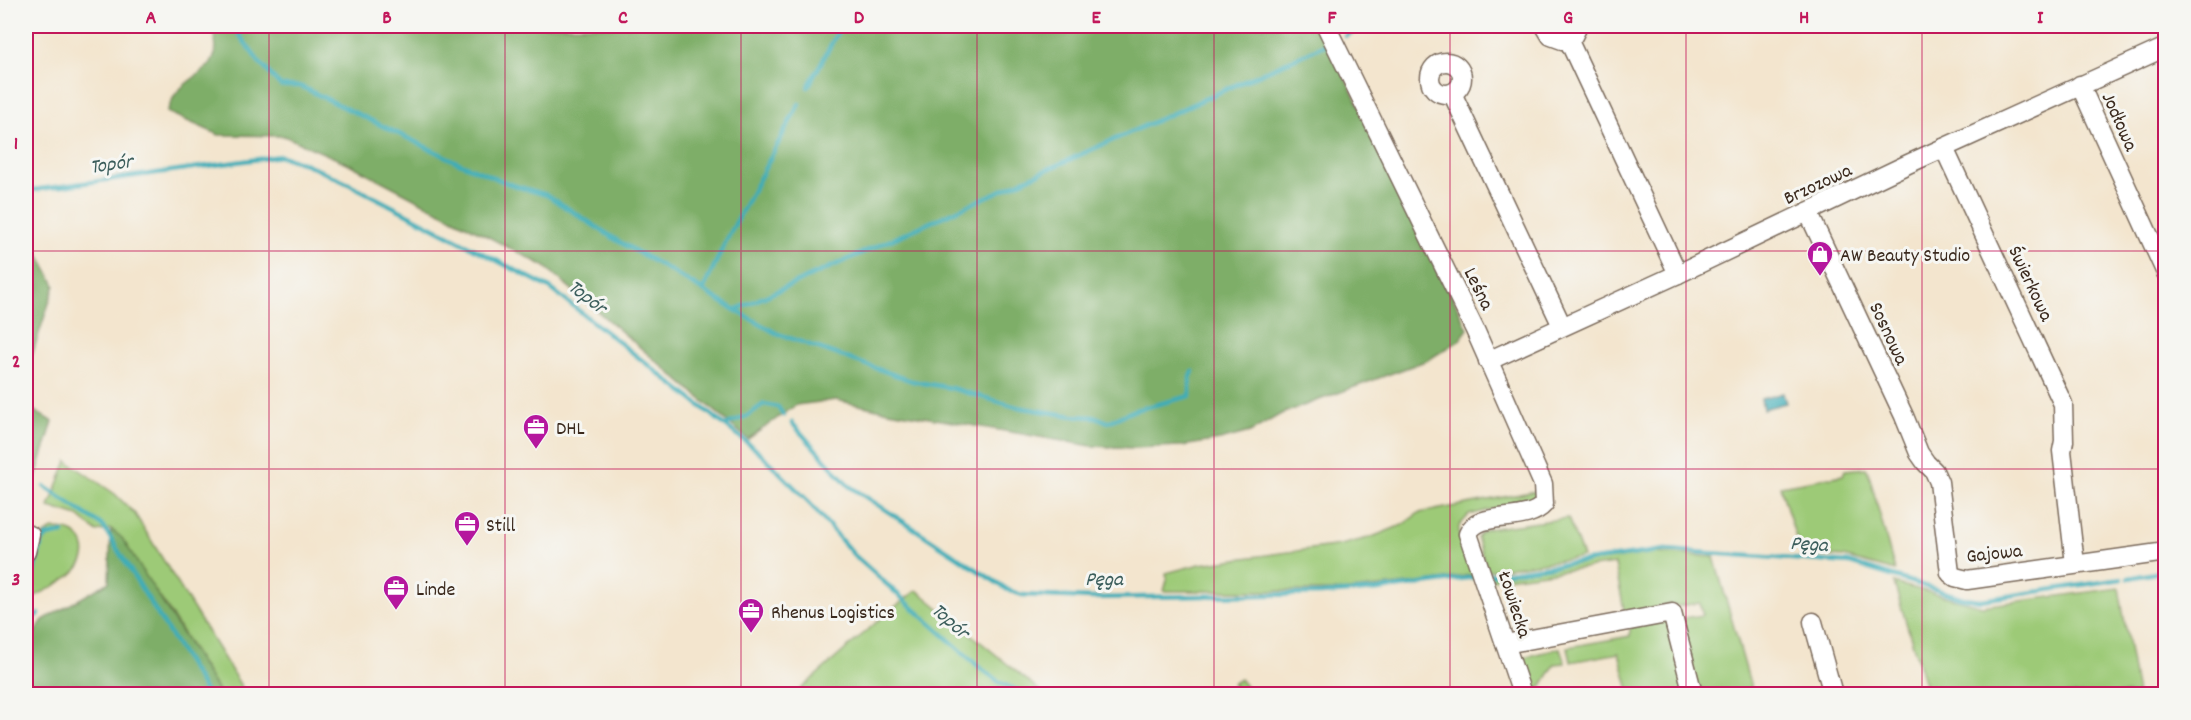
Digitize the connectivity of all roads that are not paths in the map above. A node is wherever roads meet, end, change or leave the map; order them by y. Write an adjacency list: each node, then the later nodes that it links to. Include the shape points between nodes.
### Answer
1 (1326, 26): 12 (street, Leśna)
2 (1545, 26): 3 (street, via 1551,36 1562,40)
3 (1573, 32): 10 (street)
4 (2166, 47): 5 (street, Brzozowa)
5 (2080, 85): 7 (street, Brzozowa); 9 (street, Jodłowa)
6 (1452, 93): 11 (street)
7 (1944, 148): 8 (street, Brzozowa); 16 (street, Świerkowa, via 2063,404 2062,451)
8 (1808, 212): 10 (street, Brzozowa); 13 (street, Sosnowa, via 1919,453)
9 (2166, 273)
10 (1678, 274): 11 (street, Brzozowa)
11 (1562, 326): 12 (street, Brzozowa)
12 (1488, 361): 14 (street, Leśna, via 1543,484 1545,499 1531,514 1485,521)
13 (1934, 471): 16 (street, Gajowa, via 1939,482 1948,567 1955,577 1967,580)
14 (1471, 528): 18 (street, Łowiecka, via 1469,540)
15 (2166, 552): 16 (street, Gajowa)
16 (2075, 564)
17 (1813, 622): 21 (street)
18 (1505, 644): 19 (street, Łowiecka); 20 (street, via 1672,613)
19 (1522, 694)
20 (1693, 694)
21 (1833, 694)

